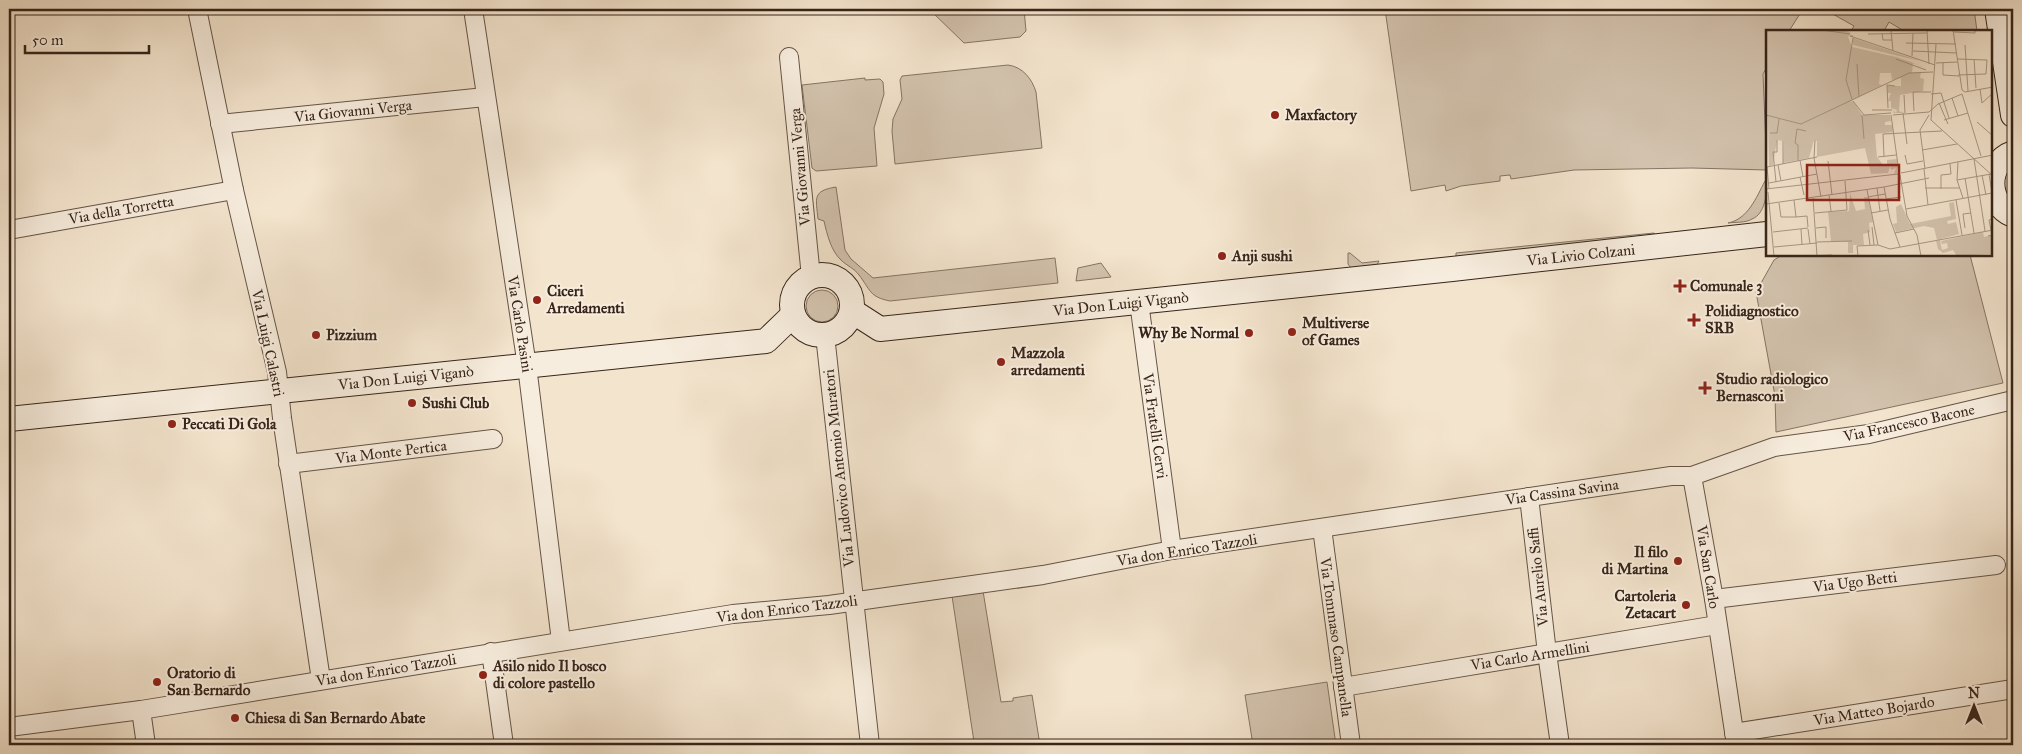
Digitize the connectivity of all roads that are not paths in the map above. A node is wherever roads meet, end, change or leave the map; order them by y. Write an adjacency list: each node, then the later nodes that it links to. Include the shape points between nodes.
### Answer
1 (197, 9): 7 (street, Via Luigi Calastri)
2 (473, 9): 5 (street, Via Carlo Pasini)
3 (1997, 9): 6 (street)
4 (789, 57): 15 (street, Via Giovanni Verga)
5 (485, 98): 7 (street, Via Giovanni Verga); 20 (street, Via Carlo Pasini)
6 (2013, 115)
7 (220, 124): 9 (street, Via Luigi Calastri)
8 (2013, 153): 10 (street, via 2000,162 1994,173)
9 (234, 190): 12 (street, Via della Torretta); 21 (street, Via Luigi Calastri)
10 (1992, 195): 11 (street, via 1999,205)
11 (2013, 214)
12 (9, 230)
13 (1766, 234): 14 (street, Via Livio Colzani)
14 (1396, 275): 16 (street, Via Don Luigi Viganò)
15 (811, 277): 17 (street, via 830,276 841,282 852,298); 18 (street, via 800,284 793,296)
16 (1139, 302): 17 (street, Via Don Luigi Viganò, via 880,329); 30 (street, Via Fratelli Cervi)
17 (852, 311): 19 (street, via 843,328)
18 (794, 315): 19 (street, via 806,331); 20 (street, Via Don Luigi Viganò, via 766,341)
19 (825, 335): 33 (street, Via Ludovico Antonio Muratori)
20 (527, 366): 21 (street, Via Don Luigi Viganò); 35 (street, Via Carlo Pasini)
21 (280, 391): 23 (street, Via Don Luigi Viganò); 25 (street, Via Luigi Calastri)
22 (2013, 400): 26 (street, Via Francesco Bacone, via 1869,434 1774,447)
23 (9, 419)
24 (494, 439): 25 (street, Via Monte Pertica)
25 (288, 464): 38 (street, Via Luigi Calastri)
26 (1692, 476): 27 (street, Via Cassina Savina, via 1671,476); 32 (street, Via San Carlo)
27 (1530, 497): 28 (street, Via Cassina Savina); 37 (street, Via Aurelio Saffi)
28 (1433, 512): 29 (street, Via don Enrico Tazzoli)
29 (1322, 528): 30 (street, Via don Enrico Tazzoli); 39 (street, Via Tommaso Campanella)
30 (1172, 550): 33 (street, Via don Enrico Tazzoli, via 1042,575)
31 (1996, 565): 32 (street, Via Ugo Betti)
32 (1714, 599): 34 (street, Via San Carlo)
33 (854, 601): 35 (street, Via don Enrico Tazzoli, via 734,614); 46 (street, Via Ludovico Antonio Muratori)
34 (1717, 626): 37 (street, Via Carlo Armellini); 43 (street, Via San Carlo)
35 (561, 641): 36 (street, Via don Enrico Tazzoli)
36 (491, 652): 38 (street, Via don Enrico Tazzoli); 45 (street)
37 (1547, 653): 39 (street, Via Carlo Armellini); 48 (street, Via Aurelio Saffi)
38 (321, 680): 41 (street, Via don Enrico Tazzoli)
39 (1343, 687): 47 (street, Via Tommaso Campanella)
40 (2013, 689): 43 (street, Via Matteo Bojardo)
41 (141, 710): 42 (street, Via don Enrico Tazzoli); 44 (street)
42 (9, 727)
43 (1735, 739)
44 (146, 745)
45 (504, 745)
46 (870, 745)
47 (1351, 745)
48 (1560, 745)

